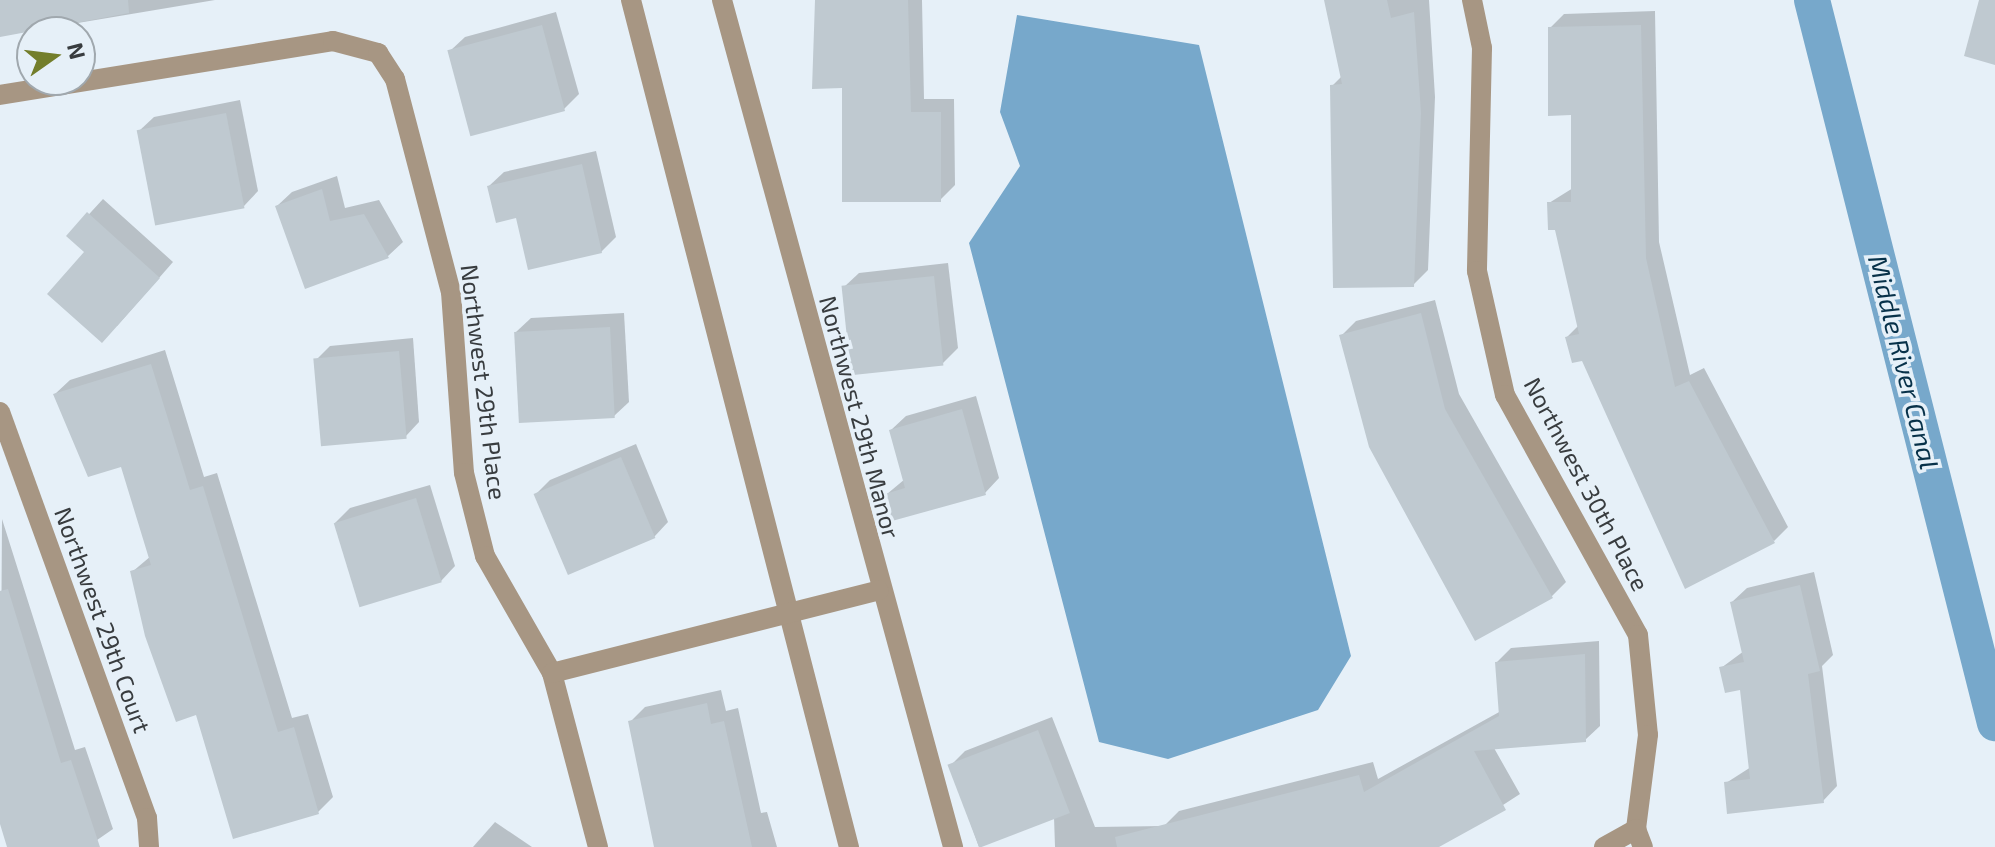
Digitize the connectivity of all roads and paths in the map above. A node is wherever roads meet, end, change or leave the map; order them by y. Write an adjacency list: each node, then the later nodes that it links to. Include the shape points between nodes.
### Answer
1 (631, 0): 7 (street)
2 (722, 0): 6 (street, Northwest 29th Manor)
3 (1472, 0): 9 (street, Northwest 30th Place, via 1482,48 1477,271 1505,395 1638,635 1648,735)
4 (0, 95): 8 (street, Northwest 29th Place, via 333,41 378,53 395,79 451,292 464,473 485,556)
5 (0, 412): 10 (street, Northwest 29th Court, via 147,818)
6 (879, 590): 7 (street); 13 (street, Northwest 29th Manor)
7 (788, 615): 8 (street); 12 (street)
8 (552, 673): 11 (street, Northwest 29th Place)
9 (1640, 838): 14 (street)
10 (149, 847)
11 (598, 847)
12 (849, 847)
13 (953, 847)
14 (1604, 847)

